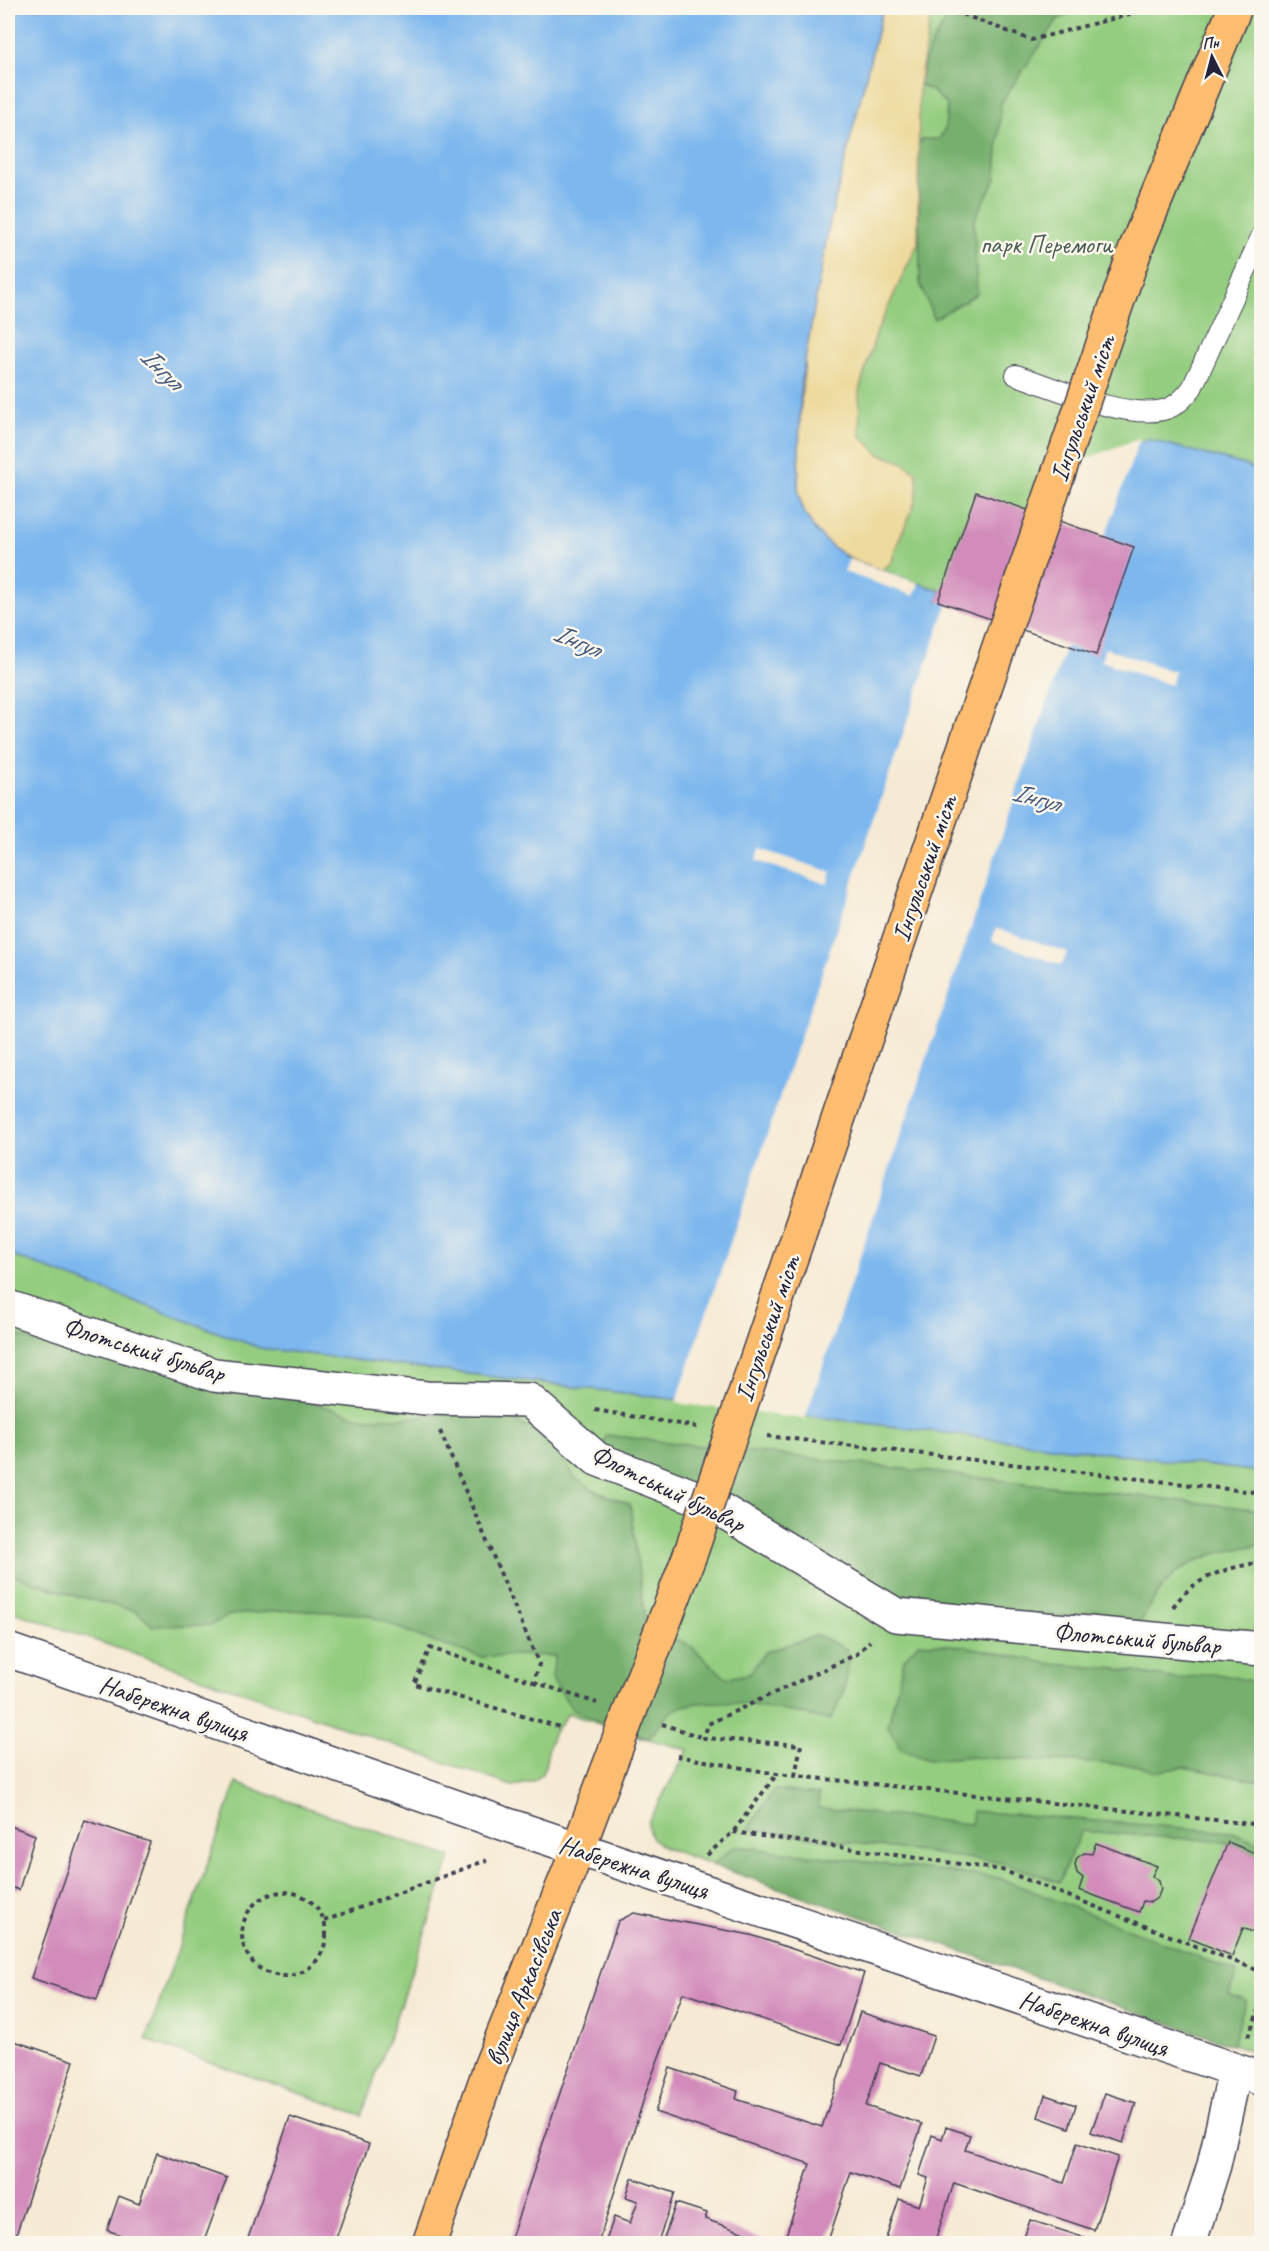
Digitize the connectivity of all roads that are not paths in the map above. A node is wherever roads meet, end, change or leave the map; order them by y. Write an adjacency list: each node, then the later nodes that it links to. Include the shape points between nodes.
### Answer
1 (1235, 8): 7 (highway, Інгульський міст, bridge, via 1137,245 692,1552)
2 (1262, 235): 3 (lane, via 1192,388 1179,403 1163,410 1126,411)
3 (1016, 375)
4 (8, 1307): 5 (street, Флотський бульвар, via 214,1375 426,1398 529,1400 597,1459 708,1502 896,1615)
5 (1262, 1649)
6 (8, 1650): 8 (street, Набережна вулиця)
7 (622, 1732): 8 (highway, вулиця Аркасівська)
8 (578, 1849): 9 (street, Набережна вулиця); 10 (highway, вулиця Аркасівська, via 491,2065)
9 (1248, 2075): 11 (street)
10 (429, 2244)
11 (1188, 2244)

